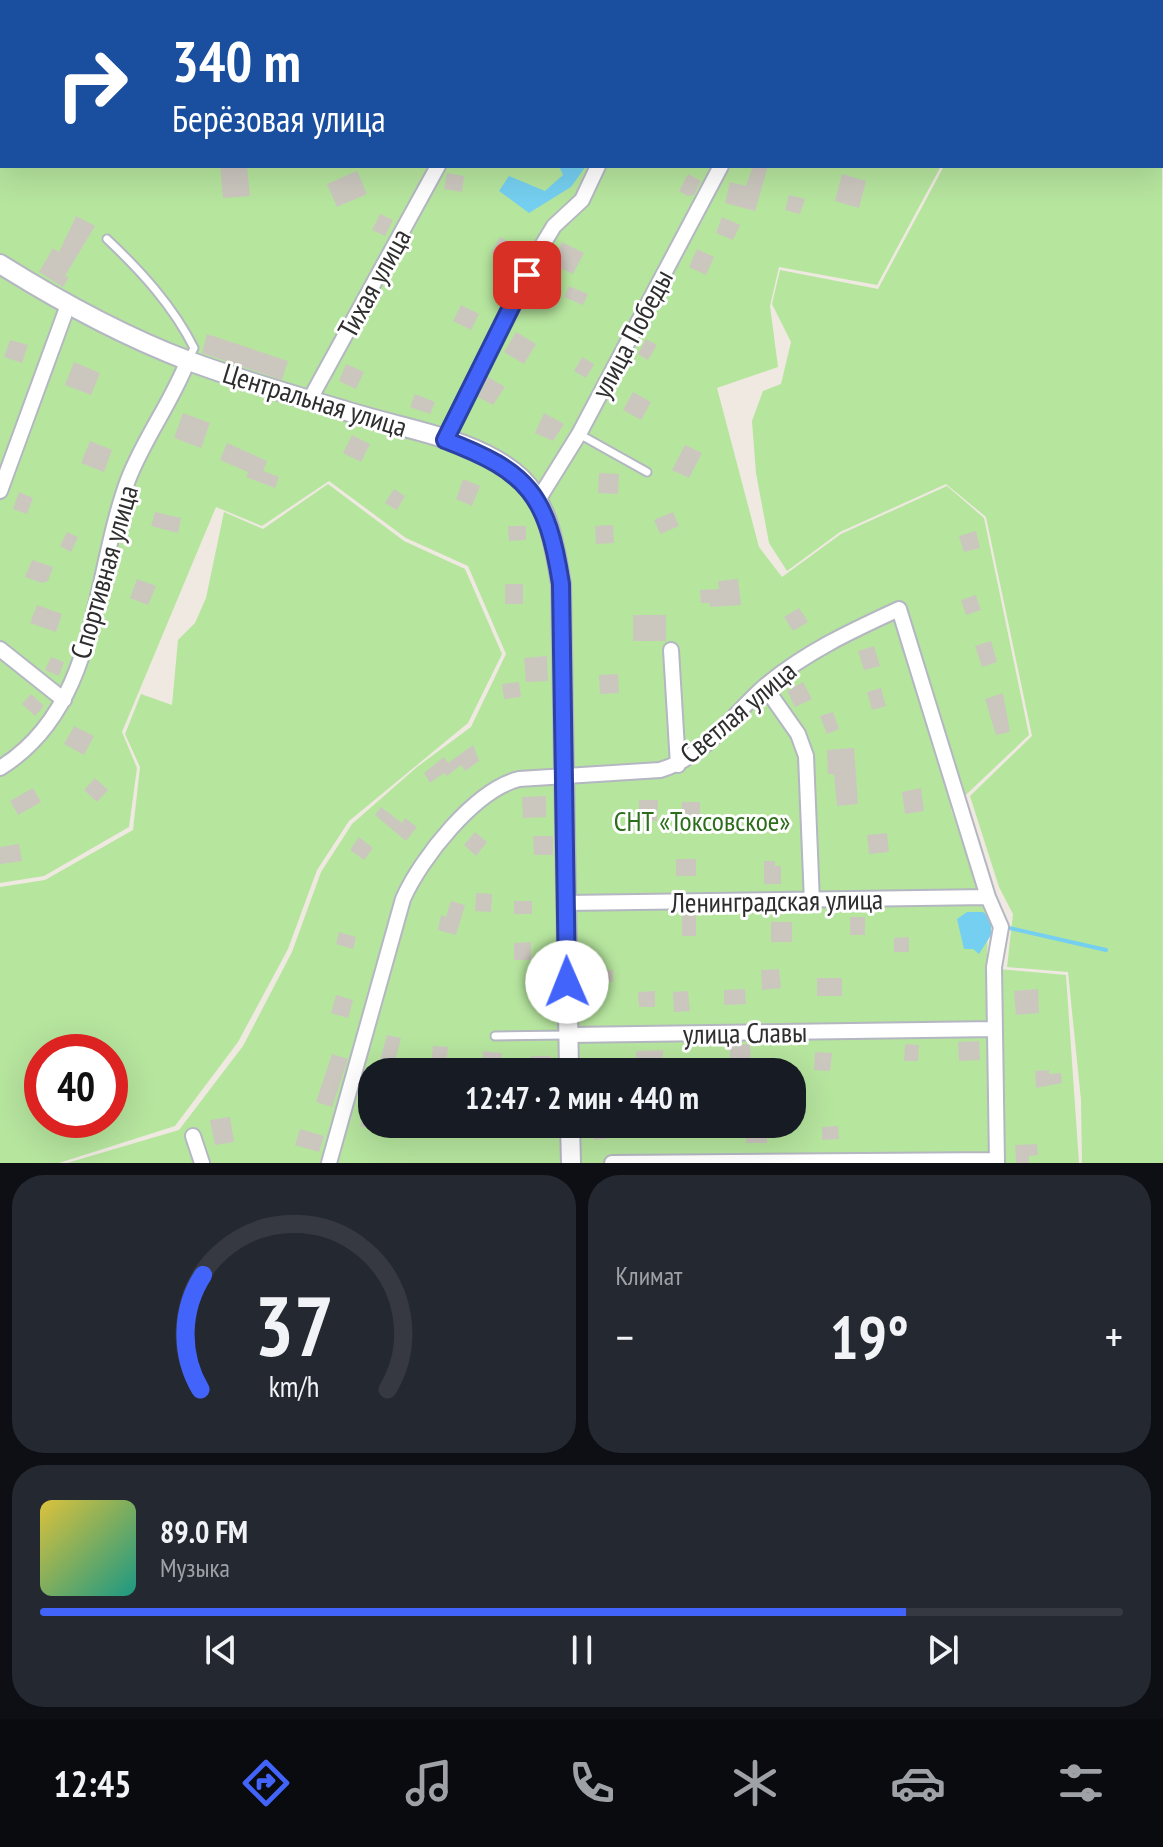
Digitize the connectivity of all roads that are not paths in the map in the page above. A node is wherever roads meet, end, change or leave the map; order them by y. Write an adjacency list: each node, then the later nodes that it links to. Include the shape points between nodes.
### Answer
1 (437, 168): 8 (street, Тихая улица)
2 (597, 168): 10 (street, via 582,200 554,226 540,249)
3 (720, 168): 9 (street, улица Победы)
4 (107, 239): 7 (lane, via 142,272 188,336 194,348)
5 (0, 264): 6 (street, Центральная улица)
6 (68, 305): 7 (street, Центральная улица); 12 (street)
7 (188, 360): 8 (street, Центральная улица); 17 (street, Спортивная улица, via 127,482 87,641)
8 (309, 401): 10 (street, Центральная улица)
9 (579, 434): 11 (lane); 13 (street, улица Победы)
10 (445, 440): 13 (street, Центральная улица, via 491,458 520,478)
11 (647, 472)
12 (0, 491)
13 (538, 500): 20 (street, Центральная улица, via 561,584)
14 (0, 649): 17 (street)
15 (671, 650): 18 (street)
16 (765, 687): 18 (street, Светлая улица); 21 (street, Светлая улица, via 832,639 899,609); 22 (street, via 798,734 806,756)
17 (64, 700): 19 (street, Спортивная улица, via 27,746)
18 (678, 765): 20 (street, Светлая улица)
19 (0, 768)
20 (565, 774): 23 (street, Центральная улица); 32 (street, Светлая улица, via 499,784 414,874 395,924)
21 (988, 897): 22 (street, Ленинградская улица); 24 (street, via 1001,927 994,967)
22 (812, 902): 23 (street, Ленинградская улица)
23 (565, 903): 25 (street, Центральная улица)
24 (995, 1029): 25 (street, улица Славы); 30 (street)
25 (568, 1035): 26 (lane, улица Славы); 27 (street, Центральная улица)
26 (495, 1036)
27 (569, 1058)
28 (193, 1136): 31 (street)
29 (570, 1138): 33 (street)
30 (997, 1161): 34 (street)
31 (202, 1163)
32 (329, 1163)
33 (571, 1163)
34 (612, 1163)

